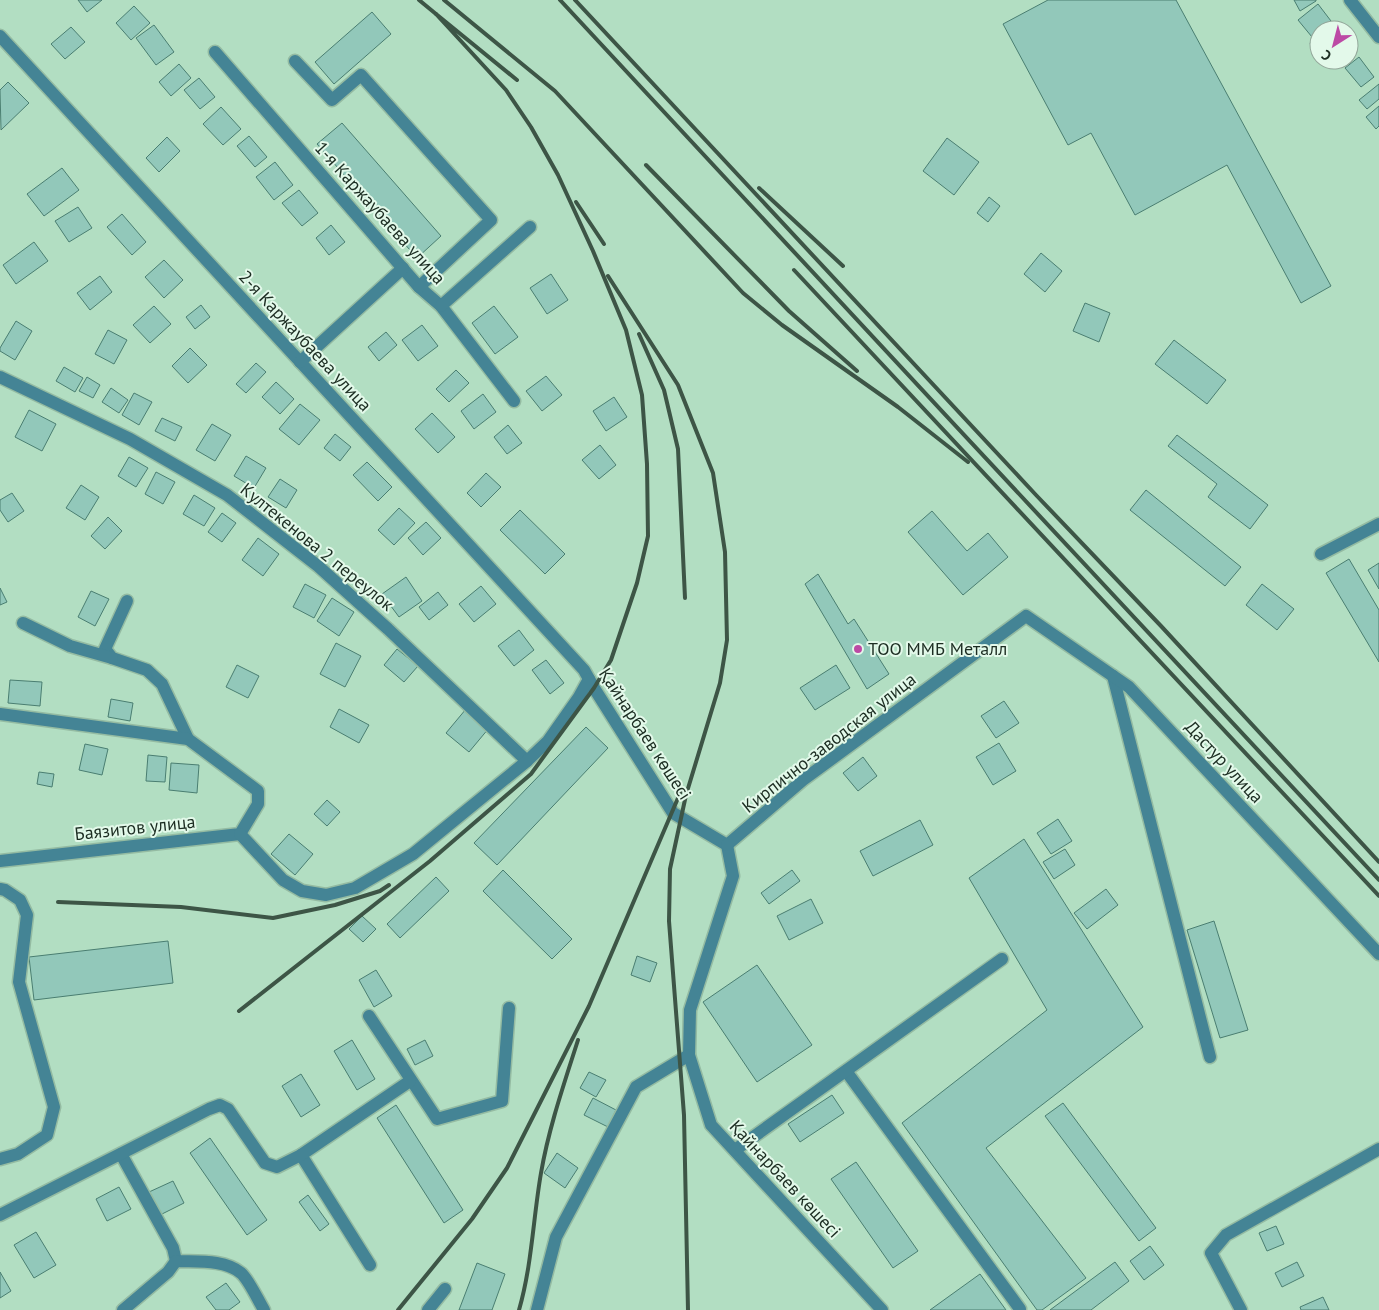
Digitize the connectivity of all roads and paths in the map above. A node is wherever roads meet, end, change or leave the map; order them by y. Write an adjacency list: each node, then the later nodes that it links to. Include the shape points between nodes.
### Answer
1 (1350, 0): 3 (street)
2 (0, 36): 10 (street, 2-я Каржаубаева улица)
3 (1379, 37)
4 (215, 52): 7 (street, 1-я Каржаубаева улица)
5 (295, 61): 8 (street, via 332,100 361,75 491,220)
6 (530, 227): 9 (street)
7 (402, 268): 8 (street, 1-я Каржаубаева улица); 10 (street)
8 (419, 287): 9 (street, 1-я Каржаубаева улица)
9 (441, 306): 12 (street, 1-я Каржаубаева улица)
10 (300, 362): 19 (street, 2-я Каржаубаева улица)
11 (0, 377): 23 (street, Култекенова 2 переулок, via 130,439 227,496 318,566)
12 (514, 400)
13 (1379, 524): 14 (street)
14 (1321, 554)
15 (128, 601): 18 (street, via 105,648)
16 (1026, 616): 20 (street, Дастур улица); 25 (street, Кирпично-заводская улица, via 803,780)
17 (24, 623): 18 (street, via 70,646)
18 (112, 658): 22 (street, via 147,670 162,684)
19 (587, 675): 23 (street, via 579,697 548,741); 25 (street, Қайнарбаев көшесі, via 672,813)
20 (1113, 676): 28 (street, Дастур улица, via 1129,687); 33 (street)
21 (0, 714): 22 (street)
22 (188, 739): 24 (street, via 258,791 258,804)
23 (527, 761): 24 (street, via 413,854 355,888 326,895 302,891 283,880)
24 (240, 834): 26 (street, Баязитов улица)
25 (727, 845): 32 (street, Қайнарбаев көшесі, via 733,876 690,1010)
26 (0, 861)
27 (0, 889): 40 (street, via 20,900 27,915 19,982 54,1107 47,1135 18,1154)
28 (1379, 954)
29 (1002, 959): 34 (street)
30 (509, 1008): 35 (street, via 502,1100 437,1119)
31 (369, 1016): 35 (street)
32 (689, 1055): 37 (street, Қайнарбаев көшесі, via 711,1124); 49 (street, via 636,1087 556,1238)
33 (1210, 1057)
34 (846, 1071): 37 (street); 45 (street)
35 (410, 1081): 39 (street)
36 (1379, 1148): 51 (street, via 1226,1235 1210,1253)
37 (735, 1150): 50 (street, Қайнарбаев көшесі)
38 (121, 1154): 39 (street, via 220,1105 228,1109 266,1163 277,1167); 41 (street); 42 (street, via 173,1248)
39 (301, 1154): 43 (street)
40 (0, 1159)
41 (0, 1215)
42 (176, 1261): 46 (street, via 168,1272); 47 (street, via 228,1265 242,1274)
43 (370, 1265)
44 (445, 1289): 48 (street)
45 (1020, 1309)
46 (123, 1310)
47 (264, 1310)
48 (428, 1310)
49 (537, 1310)
50 (882, 1310)
51 (1241, 1310)

